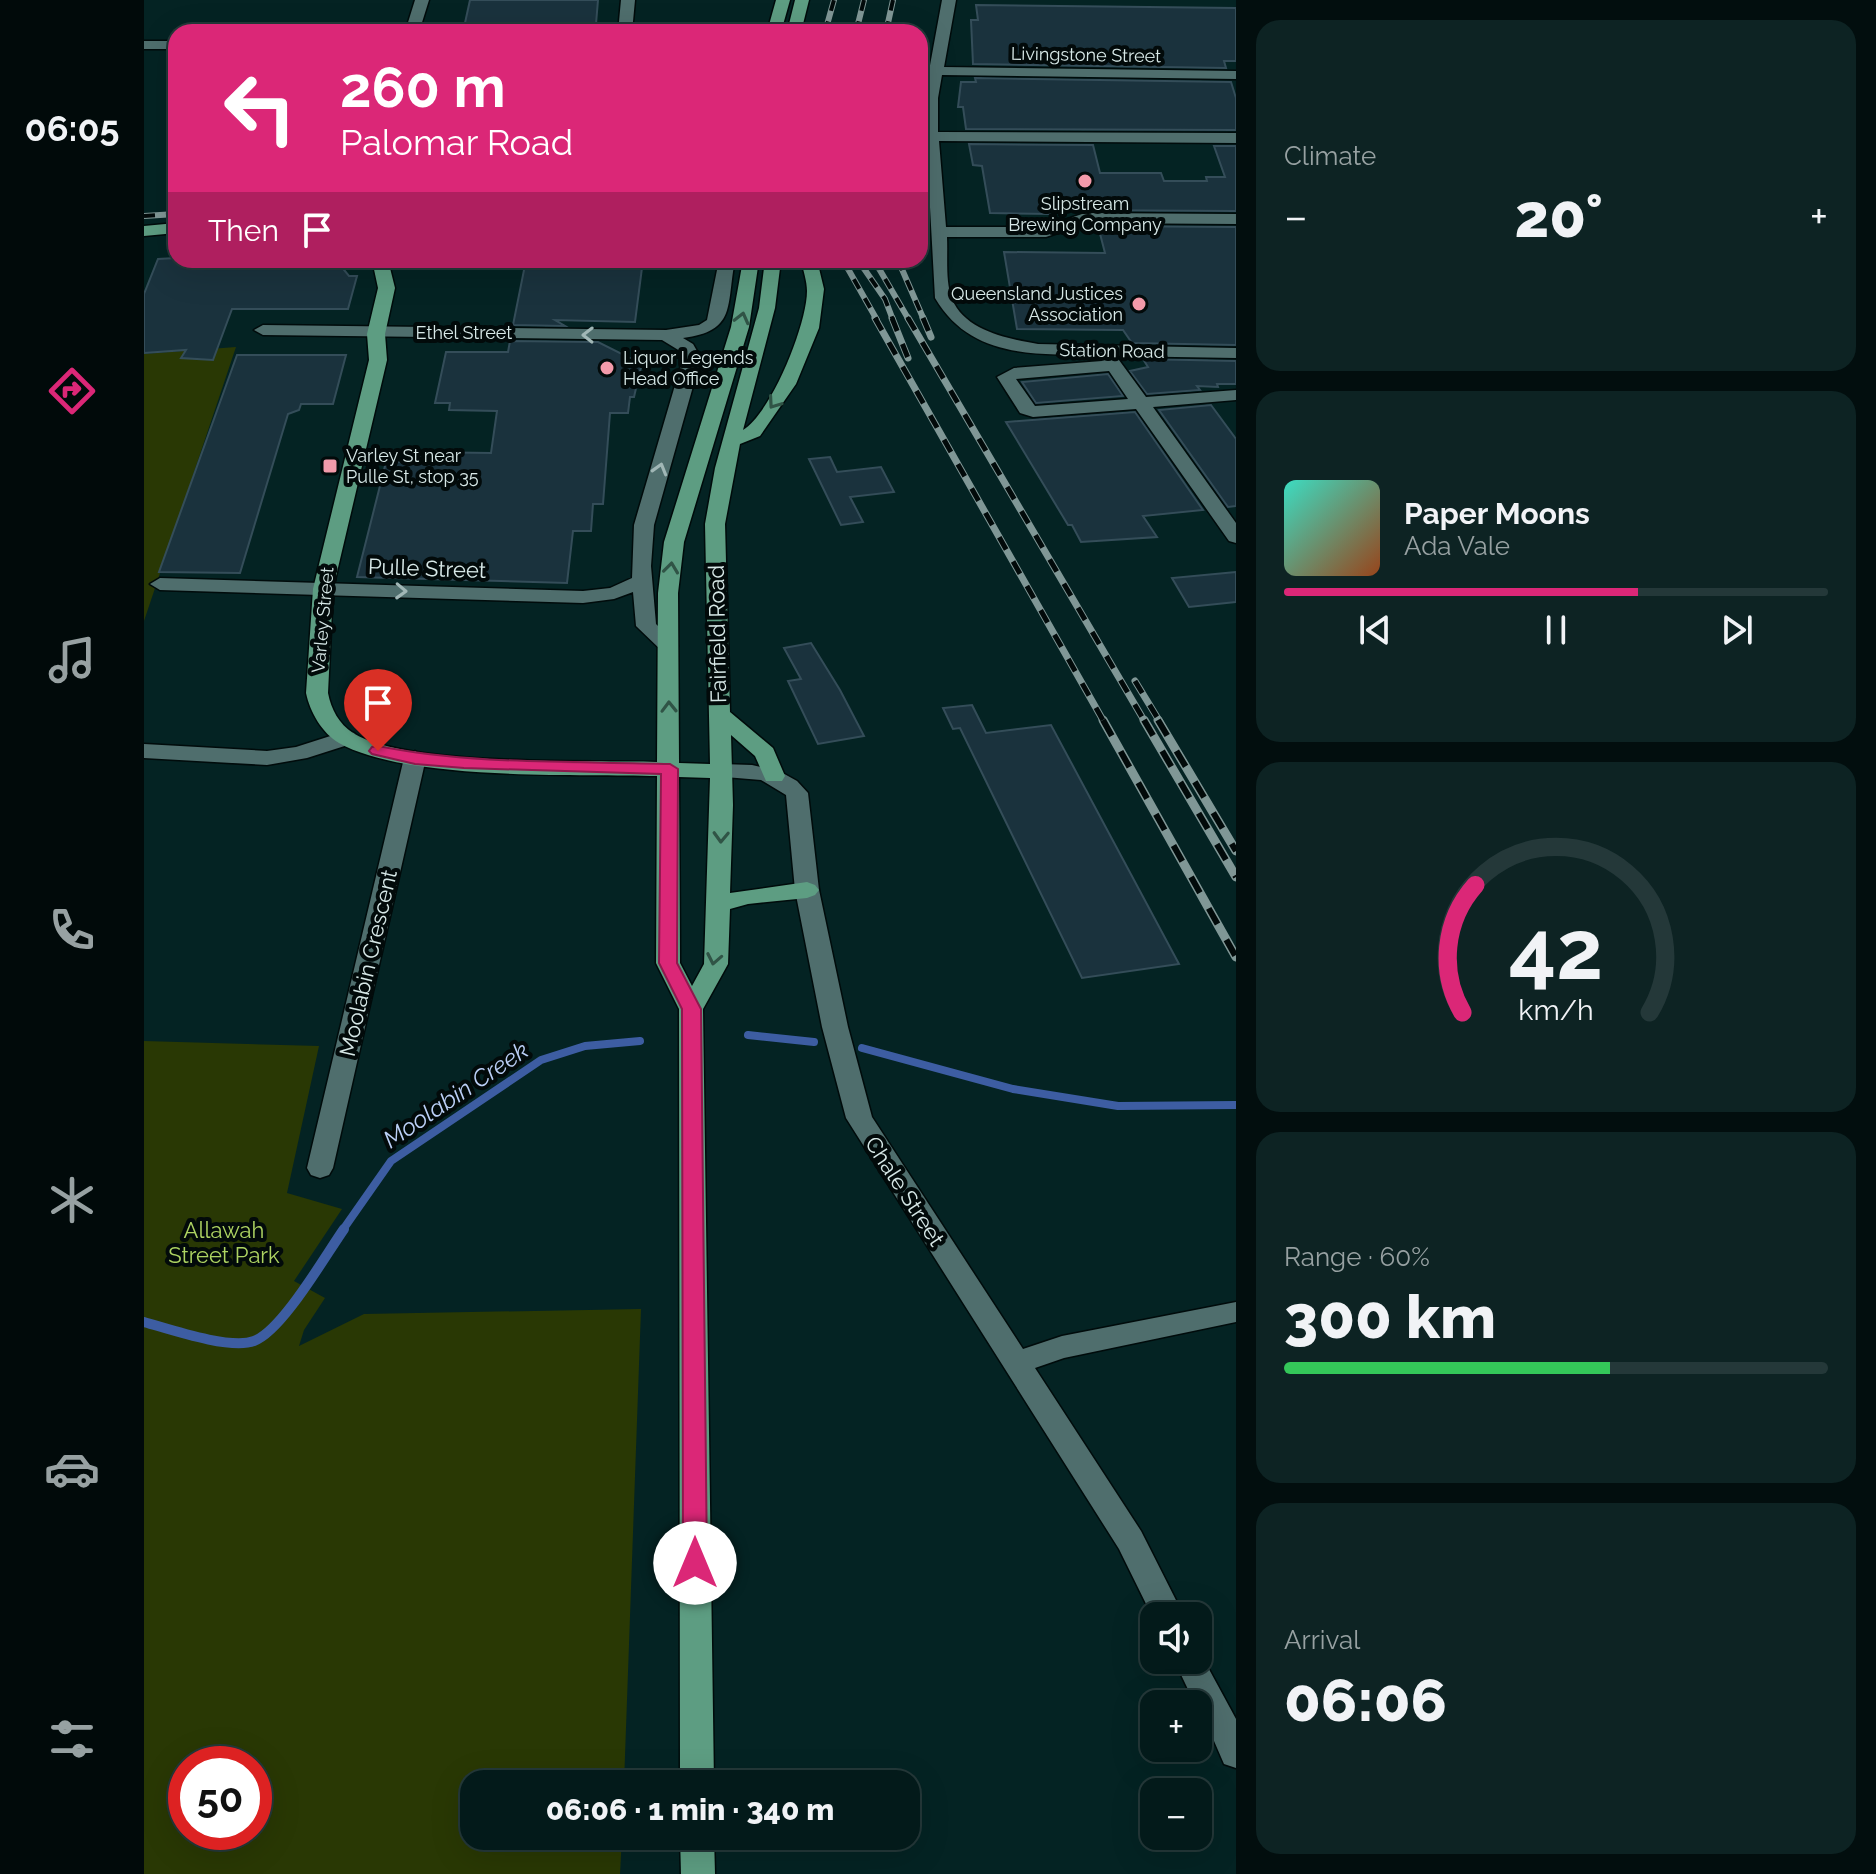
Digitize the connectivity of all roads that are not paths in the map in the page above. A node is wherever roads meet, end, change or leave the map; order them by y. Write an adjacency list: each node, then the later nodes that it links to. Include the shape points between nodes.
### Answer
1 (412, 0): 7 (street)
2 (422, 0): 8 (street)
3 (628, 0): 9 (street)
4 (783, 0): 10 (main road)
5 (802, 0): 11 (main road)
6 (949, 0): 14 (street, Station Road)
7 (407, 24)
8 (414, 24)
9 (626, 24)
10 (776, 24)
11 (796, 24)
12 (144, 45): 13 (street)
13 (168, 45)
14 (935, 71): 15 (street, Livingstone Street); 17 (street, Station Road)
15 (1236, 75)
16 (977, 115): 18 (street)
17 (931, 136): 18 (street); 23 (street, Station Road)
18 (979, 136): 19 (street)
19 (1236, 138)
20 (1236, 219): 23 (street, via 1085,218 1046,232)
21 (168, 230): 22 (main road)
22 (144, 231)
23 (938, 232): 35 (street, Station Road, via 943,298 954,316 990,338)
24 (384, 268): 30 (main road, Varley Street)
25 (399, 268): 30 (main road)
26 (725, 268): 33 (street, via 713,325)
27 (750, 268): 43 (main road, Fairfield Road, one-way to 27, via 674,542 737,339)
28 (772, 268): 38 (main road, Fairfield Road, via 761,337)
29 (811, 268): 38 (main road, one-way to 38, via 816,289 810,328 787,384 754,432)
30 (386, 297): 32 (main road, Varley Street)
31 (263, 330): 32 (street, Ethel Street)
32 (376, 333): 33 (street, Ethel Street, one-way to 32); 42 (main road, Varley Street, via 378,360)
33 (666, 335): 40 (street, one-way to 33, via 644,525 692,358 687,348)
34 (1236, 353): 35 (street, Station Road)
35 (1109, 358): 37 (street); 37 (street, via 1006,377 1033,412)
36 (1236, 395): 37 (street)
37 (1139, 402): 39 (street)
38 (732, 441): 44 (main road, Fairfield Road, via 715,524)
39 (1236, 537)
40 (642, 581): 42 (street, Pulle Street, one-way to 40, via 583,597 614,593); 43 (street, via 646,626)
41 (160, 584): 42 (street, Pulle Street)
42 (323, 589): 45 (main road, Varley Street, via 317,693 326,718)
43 (668, 646): 48 (main road, Fairfield Road, one-way to 43)
44 (719, 713): 49 (main road, Fairfield Road); 50 (main road, via 765,753)
45 (346, 738): 46 (street, via 267,758); 47 (main road)
46 (144, 751)
47 (415, 758): 48 (main road); 54 (street, Moolabin Crescent)
48 (670, 769): 49 (main road); 53 (main road, Fairfield Road, via 668,963)
49 (721, 771): 50 (street); 52 (main road, Fairfield Road, one-way to 52)
50 (774, 776): 51 (street, Chale Street, via 798,797)
51 (807, 890): 52 (main road); 56 (street, Chale Street, via 853,1102 868,1135)
52 (719, 904): 53 (main road, Fairfield Road, one-way to 53, via 716,964)
53 (691, 1009): 60 (main road, Fairfield Road)
54 (320, 1168)
55 (1232, 1312): 56 (street, via 1062,1347)
56 (1017, 1363): 57 (street, Chale Street, via 1130,1540)
57 (1161, 1602)
58 (1197, 1674): 59 (street)
59 (1236, 1753)
60 (697, 1770)
61 (697, 1850): 62 (main road)
62 (698, 1874)

